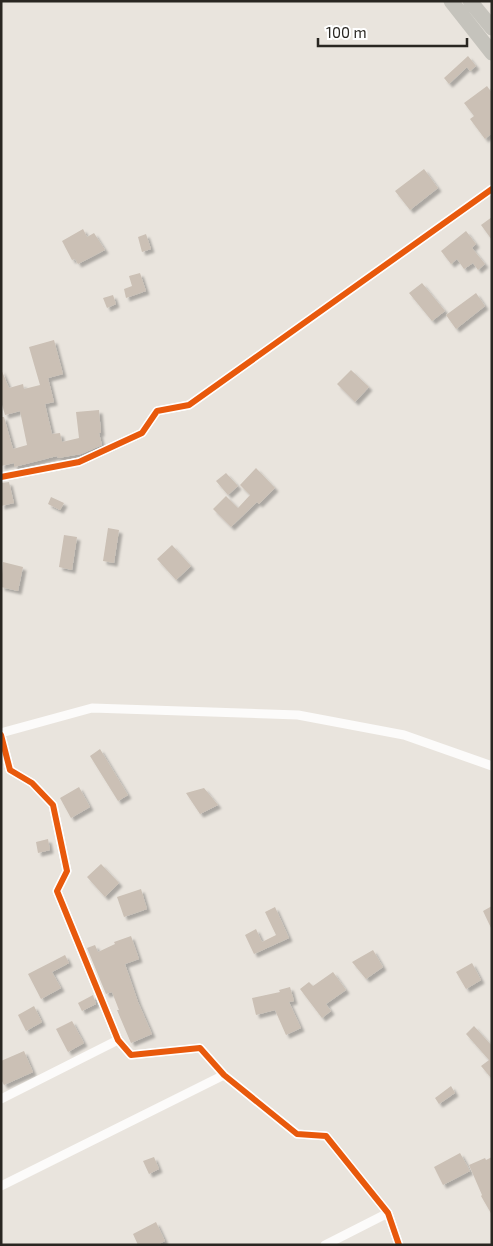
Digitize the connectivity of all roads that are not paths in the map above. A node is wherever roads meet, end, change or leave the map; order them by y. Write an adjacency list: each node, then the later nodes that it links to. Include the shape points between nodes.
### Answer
1 (451, 1): 4 (highway)
2 (470, 1): 3 (highway)
3 (492, 28)
4 (492, 53)
5 (492, 189): 6 (street, via 189,405 157,410 142,433 79,462)
6 (1, 477)
7 (1, 734): 8 (street, via 92,708 298,715 404,734); 9 (street, via 10,770 32,783 53,805 67,871 57,891)
8 (492, 766)
9 (118, 1040): 10 (street, via 132,1055 200,1048); 11 (street)
10 (224, 1075): 12 (street); 13 (street, via 297,1134 326,1136)
11 (1, 1100)
12 (1, 1186)
13 (388, 1213): 14 (street); 15 (street)
14 (325, 1245)
15 (399, 1245)

